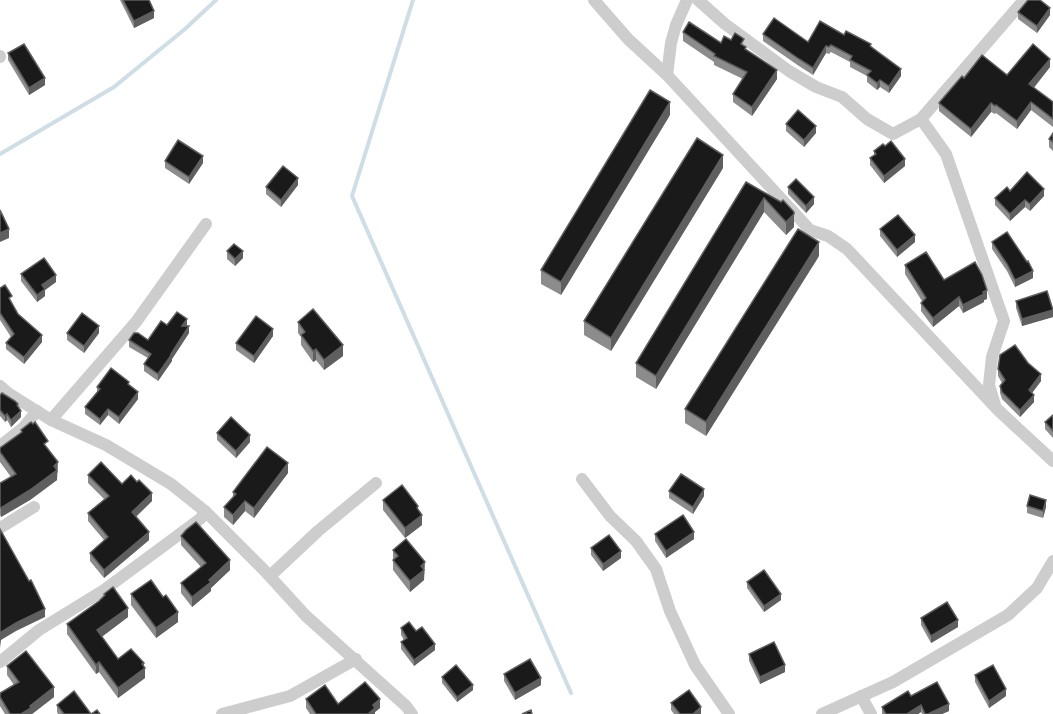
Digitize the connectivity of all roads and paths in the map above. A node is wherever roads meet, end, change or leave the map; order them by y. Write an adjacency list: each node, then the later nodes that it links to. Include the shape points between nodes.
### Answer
1 (594, 0): 5 (street)
2 (687, 0): 5 (street, via 673,34)
3 (698, 0): 6 (street, via 789,71 842,97 867,119 893,134)
4 (1024, 0): 6 (street)
5 (666, 75): 9 (street, via 810,230 847,249)
6 (921, 119): 9 (street, via 946,154 1004,321 992,357 989,385)
7 (206, 224): 11 (street, via 136,322)
8 (0, 386): 10 (street)
9 (997, 409): 13 (street)
10 (37, 411): 11 (street); 12 (street)
11 (51, 420): 17 (street, via 106,445 171,484)
12 (0, 446)
13 (1053, 461)
14 (582, 479): 26 (street, via 656,568 670,611 695,665)
15 (376, 483): 20 (street)
16 (34, 507): 18 (street)
17 (206, 512): 20 (street); 22 (street, via 104,590 39,630)
18 (0, 528)
19 (1053, 561): 23 (street, via 1037,588 1008,615 893,682)
20 (270, 576): 21 (street, via 306,616)
21 (356, 660): 24 (street, via 290,696); 25 (street)
22 (0, 662)
23 (861, 696): 27 (street); 28 (street)
24 (222, 714)
25 (412, 714)
26 (729, 714)
27 (822, 714)
28 (871, 714)

